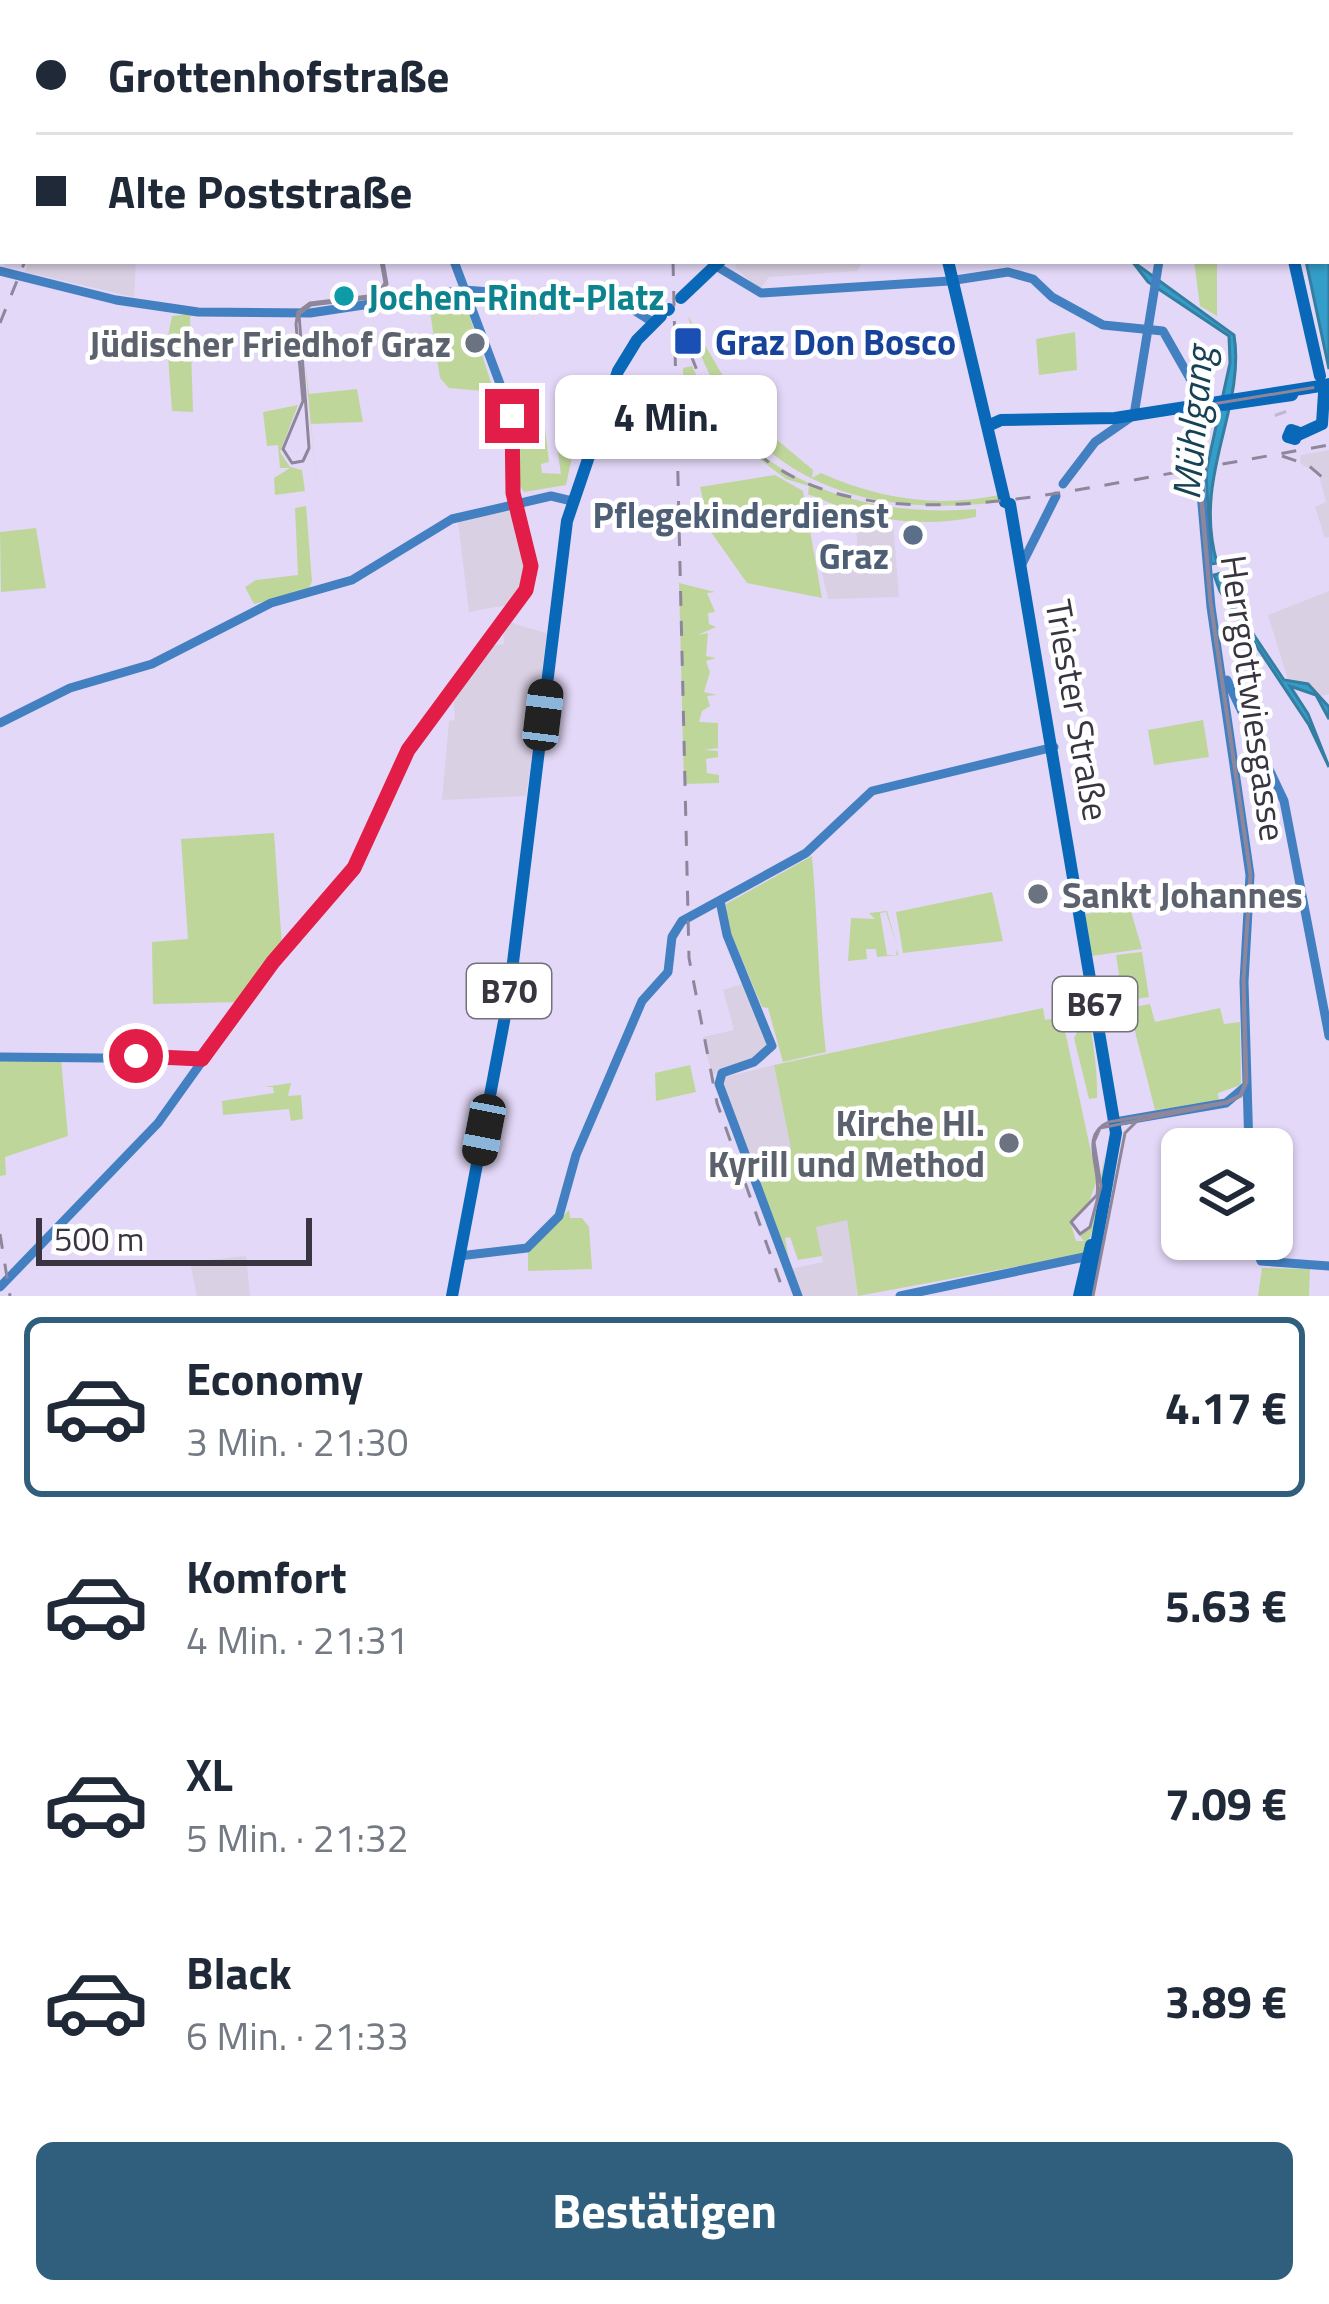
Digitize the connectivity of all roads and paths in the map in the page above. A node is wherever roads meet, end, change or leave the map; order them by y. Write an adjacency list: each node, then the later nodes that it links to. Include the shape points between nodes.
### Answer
1 (0, 113): 2 (main road)
2 (0, 221)
3 (455, 264): 11 (main road)
4 (719, 264): 12 (main road)
5 (721, 264): 10 (main road, via 749,289)
6 (952, 264): 10 (main road, B67)
7 (1159, 264): 15 (main road)
8 (1295, 264): 13 (main road)
9 (0, 272): 11 (main road, via 197,313 310,314)
10 (957, 280): 15 (main road, via 1017,273 1102,325); 21 (main road, B67)
11 (464, 290): 14 (main road, via 621,302); 29 (main road, via 512,416)
12 (681, 298)
13 (1305, 310): 16 (main road); 16 (main road)
14 (663, 315): 24 (main road, B70, via 621,364)
15 (1149, 328): 18 (main road, Herrgottwiesgasse, via 1163,331 1188,367); 20 (main road)
16 (1322, 384): 17 (main road); 19 (main road); 19 (main road, via 1322,424 1294,433)
17 (1224, 401): 18 (main road); 19 (main road)
18 (1194, 406): 20 (main road); 31 (main road, Herrgottwiesgasse)
19 (1279, 408)
20 (1131, 419): 21 (main road); 22 (main road); 23 (main road)
21 (995, 424): 22 (main road); 30 (main road, B67)
22 (1090, 425): 23 (main road)
23 (1095, 442): 25 (main road)
24 (584, 460): 27 (main road, via 572,486); 28 (main road, B70)
25 (1063, 484)
26 (1056, 496): 30 (main road, Triester Straße)
27 (545, 497): 28 (main road); 29 (main road)
28 (572, 501): 29 (main road); 41 (main road, B70, via 509,995)
29 (516, 503): 32 (main road, via 436,526 352,580 271,603 152,664 70,688); 37 (main road, via 532,572 514,611 408,750 354,868)
30 (1020, 564): 33 (main road, Triester Straße / B67)
31 (1224, 676): 35 (main road, via 1284,801); 38 (main road, Herrgottwiesgasse, via 1250,875)
32 (0, 723)
33 (1052, 747): 34 (main road, via 868,793 806,853); 39 (main road, Triester Straße / B67); 42 (main road, Triester Straße / B67, via 1108,1123)
34 (721, 901): 41 (main road, via 676,928 668,972 637,1010 559,1216 527,1248); 47 (main road, via 725,932 772,1046 722,1072 718,1082)
35 (1329, 1036)
36 (0, 1057): 37 (main road)
37 (202, 1059): 45 (main road, via 146,1136)
38 (1244, 1097): 39 (main road); 40 (main road, Herrgottwiesgasse)
39 (1114, 1122): 42 (main road, Triester Straße / B67, via 1116,1146)
40 (1247, 1128)
41 (459, 1256): 46 (main road, B70)
42 (1091, 1256): 48 (main road); 49 (main road, Triester Straße / B67)
43 (1262, 1260): 44 (main road)
44 (1329, 1266)
45 (0, 1287)
46 (452, 1296)
47 (798, 1296)
48 (900, 1296)
49 (1083, 1296)

